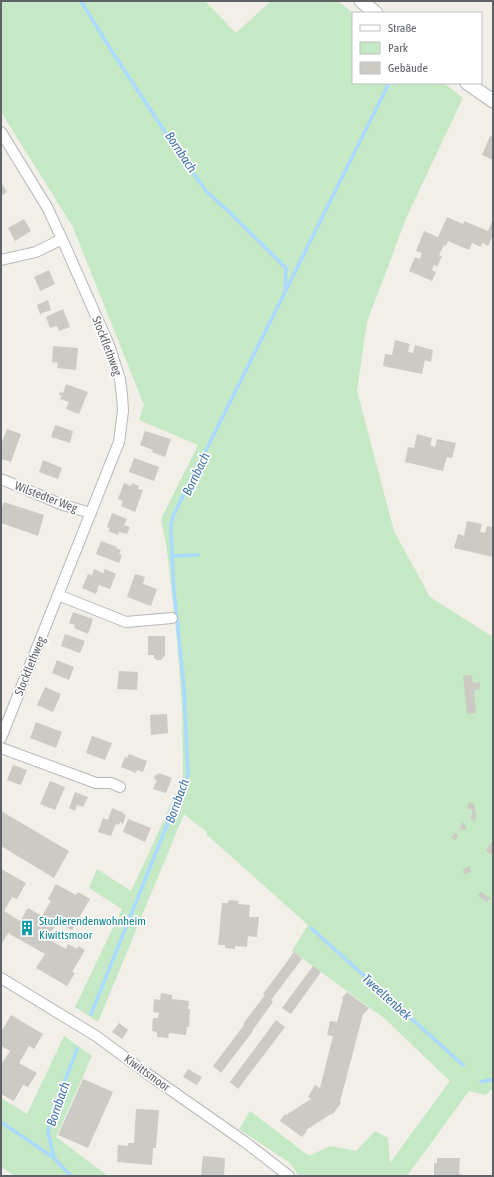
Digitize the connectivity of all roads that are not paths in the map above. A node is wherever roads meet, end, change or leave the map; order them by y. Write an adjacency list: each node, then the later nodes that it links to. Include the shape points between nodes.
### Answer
1 (361, 1): 2 (street)
2 (375, 12)
3 (468, 84): 4 (street)
4 (493, 101)
5 (1, 132): 6 (street, Stockflethweg, via 47,207)
6 (62, 239): 7 (street, via 36,252); 9 (street, Stockflethweg, via 108,345 120,379 122,395 123,411 119,442)
7 (1, 260)
8 (1, 479): 9 (street, Wilstedter Weg, via 62,505)
9 (91, 513): 10 (street, Stockflethweg)
10 (58, 595): 11 (street, via 126,622); 12 (street, Stockflethweg)
11 (172, 618)
12 (2, 732)
13 (1, 748): 14 (street, via 96,783)
14 (120, 786)
15 (1, 978): 16 (street, Kiwittsmoor, via 96,1036)
16 (289, 1176)

